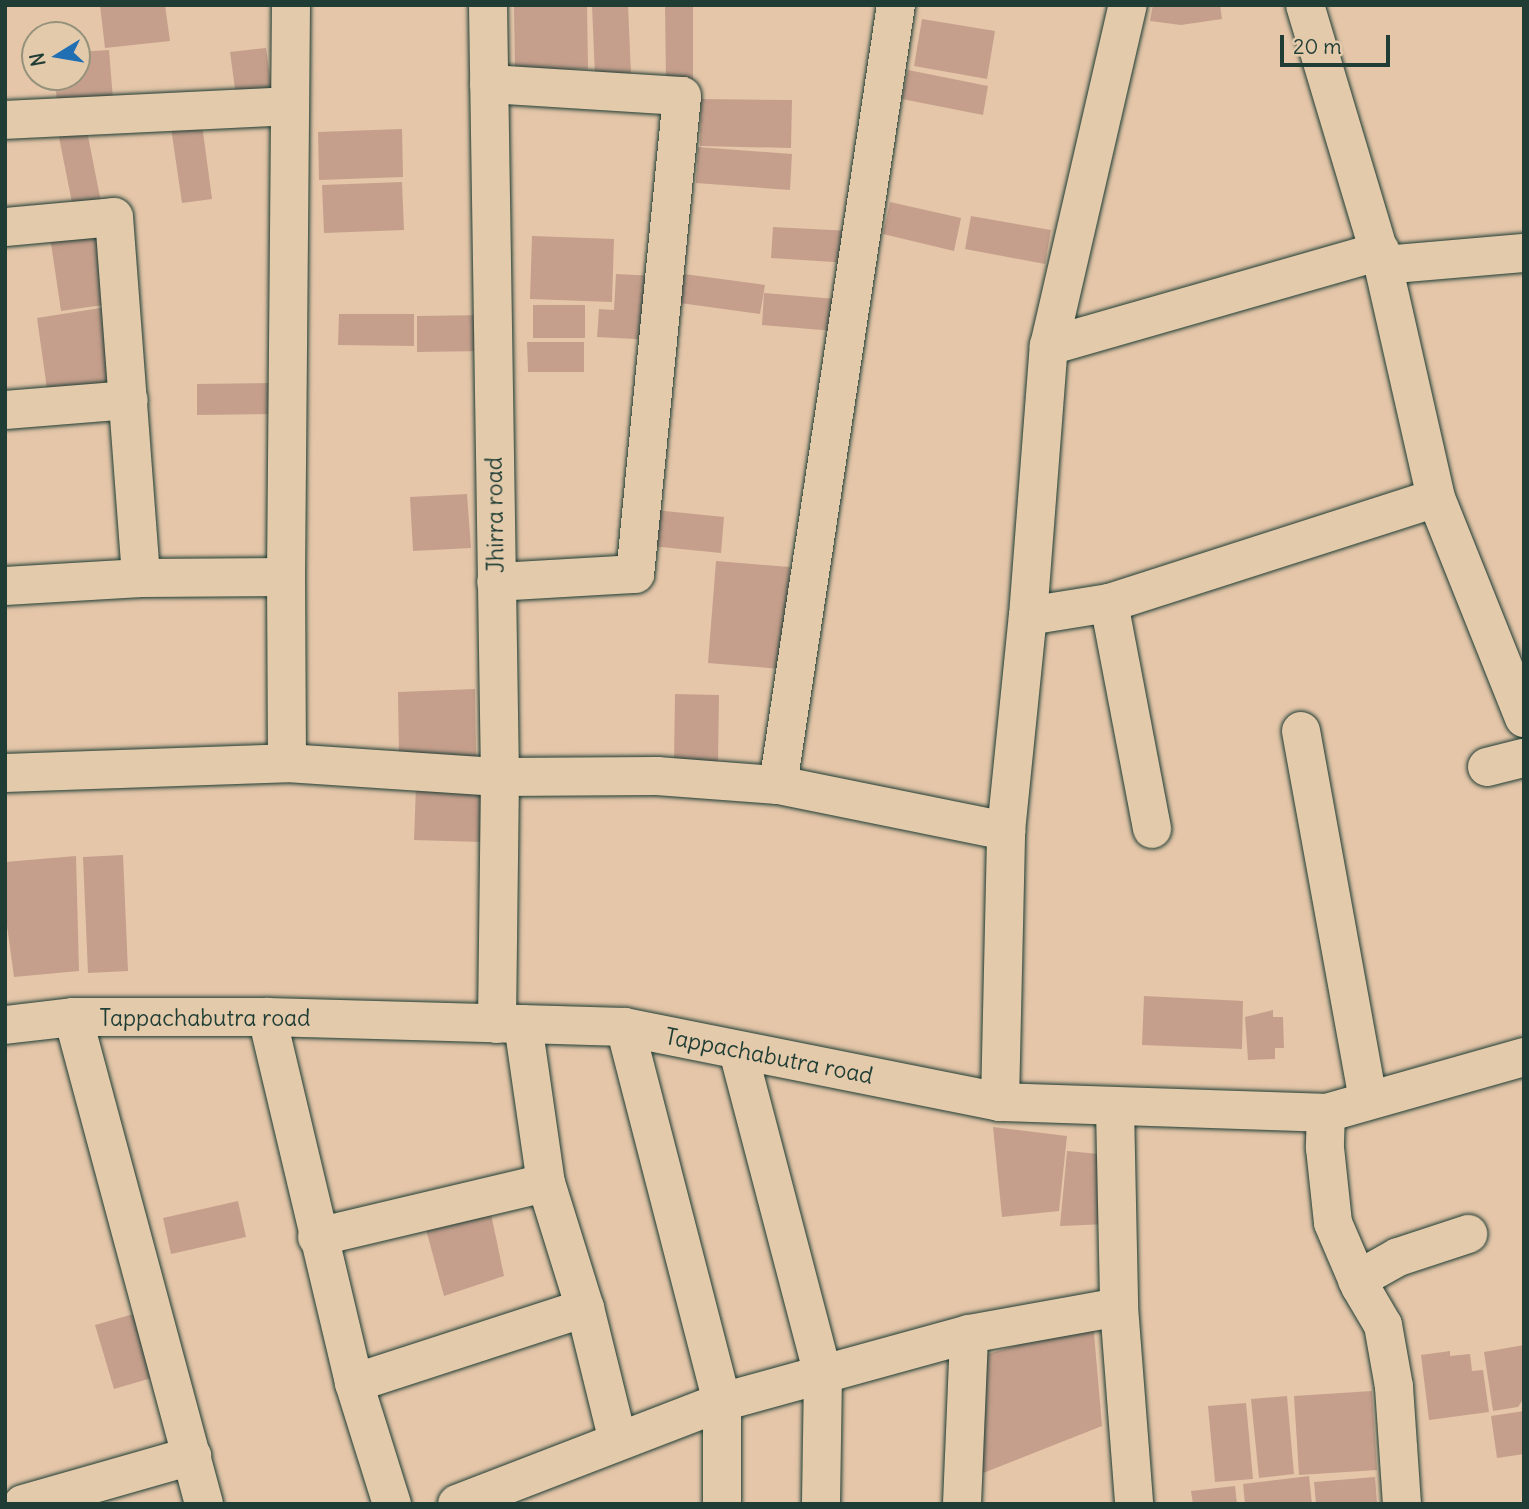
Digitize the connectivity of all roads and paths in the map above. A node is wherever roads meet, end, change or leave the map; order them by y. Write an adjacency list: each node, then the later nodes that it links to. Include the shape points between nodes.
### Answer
1 (291, 5): 7 (street)
2 (488, 5): 6 (street, Jhirra road)
3 (895, 5): 29 (street)
4 (1128, 5): 12 (street)
5 (1305, 5): 11 (street)
6 (489, 83): 18 (street, Jhirra road); 18 (street, via 682,96 635,574)
7 (289, 106): 8 (street); 16 (street)
8 (5, 120)
9 (5, 227): 13 (street, via 114,217)
10 (1524, 253): 11 (street)
11 (1382, 258): 12 (street); 15 (street)
12 (1049, 346): 21 (street)
13 (129, 400): 14 (street); 17 (street)
14 (5, 410)
15 (1436, 498): 20 (street); 22 (street)
16 (286, 577): 17 (street); 25 (street)
17 (141, 578): 19 (street)
18 (496, 582): 28 (street, Jhirra road)
19 (5, 586)
20 (1109, 603): 21 (street); 30 (street)
21 (1028, 616): 31 (street)
22 (1524, 718)
23 (1301, 731): 39 (street)
24 (1524, 758): 26 (street)
25 (287, 763): 27 (street); 28 (street)
26 (1487, 767)
27 (5, 773)
28 (500, 777): 29 (street, via 657,776); 34 (street, Jhirra road)
29 (778, 785): 31 (street)
30 (1152, 829)
31 (1006, 831): 40 (street)
32 (73, 1017): 33 (street, Tappachabutra road); 35 (street, Tappachabutra road); 54 (street)
33 (267, 1017): 34 (street, Tappachabutra road); 45 (street)
34 (510, 1024): 36 (street, Tappachabutra road); 43 (street, Jhirra road)
35 (5, 1025)
36 (625, 1027): 37 (street, Tappachabutra road); 52 (street)
37 (738, 1051): 40 (street, Tappachabutra road); 50 (street)
38 (1524, 1058): 39 (street, Tappachabutra road)
39 (1368, 1100): 42 (street, Tappachabutra road)
40 (1000, 1102): 41 (street, Tappachabutra road)
41 (1115, 1108): 42 (street, Tappachabutra road); 47 (street)
42 (1326, 1113): 46 (street, via 1333,1223)
43 (546, 1183): 45 (street); 48 (street, Jhirra road)
44 (1468, 1234): 46 (street, via 1398,1256)
45 (317, 1237): 51 (street)
46 (1357, 1280): 63 (street, via 1383,1325 1394,1387)
47 (1119, 1307): 49 (street); 62 (street)
48 (585, 1308): 51 (street); 53 (street, Jhirra road)
49 (970, 1334): 50 (street); 61 (street)
50 (823, 1375): 52 (street); 60 (street)
51 (354, 1383): 57 (street)
52 (722, 1402): 53 (street); 59 (street)
53 (618, 1441): 58 (street)
54 (192, 1456): 55 (street); 56 (street)
55 (23, 1504)
56 (204, 1504)
57 (392, 1504)
58 (457, 1504)
59 (722, 1504)
60 (821, 1504)
61 (962, 1504)
62 (1134, 1504)
63 (1402, 1504)

